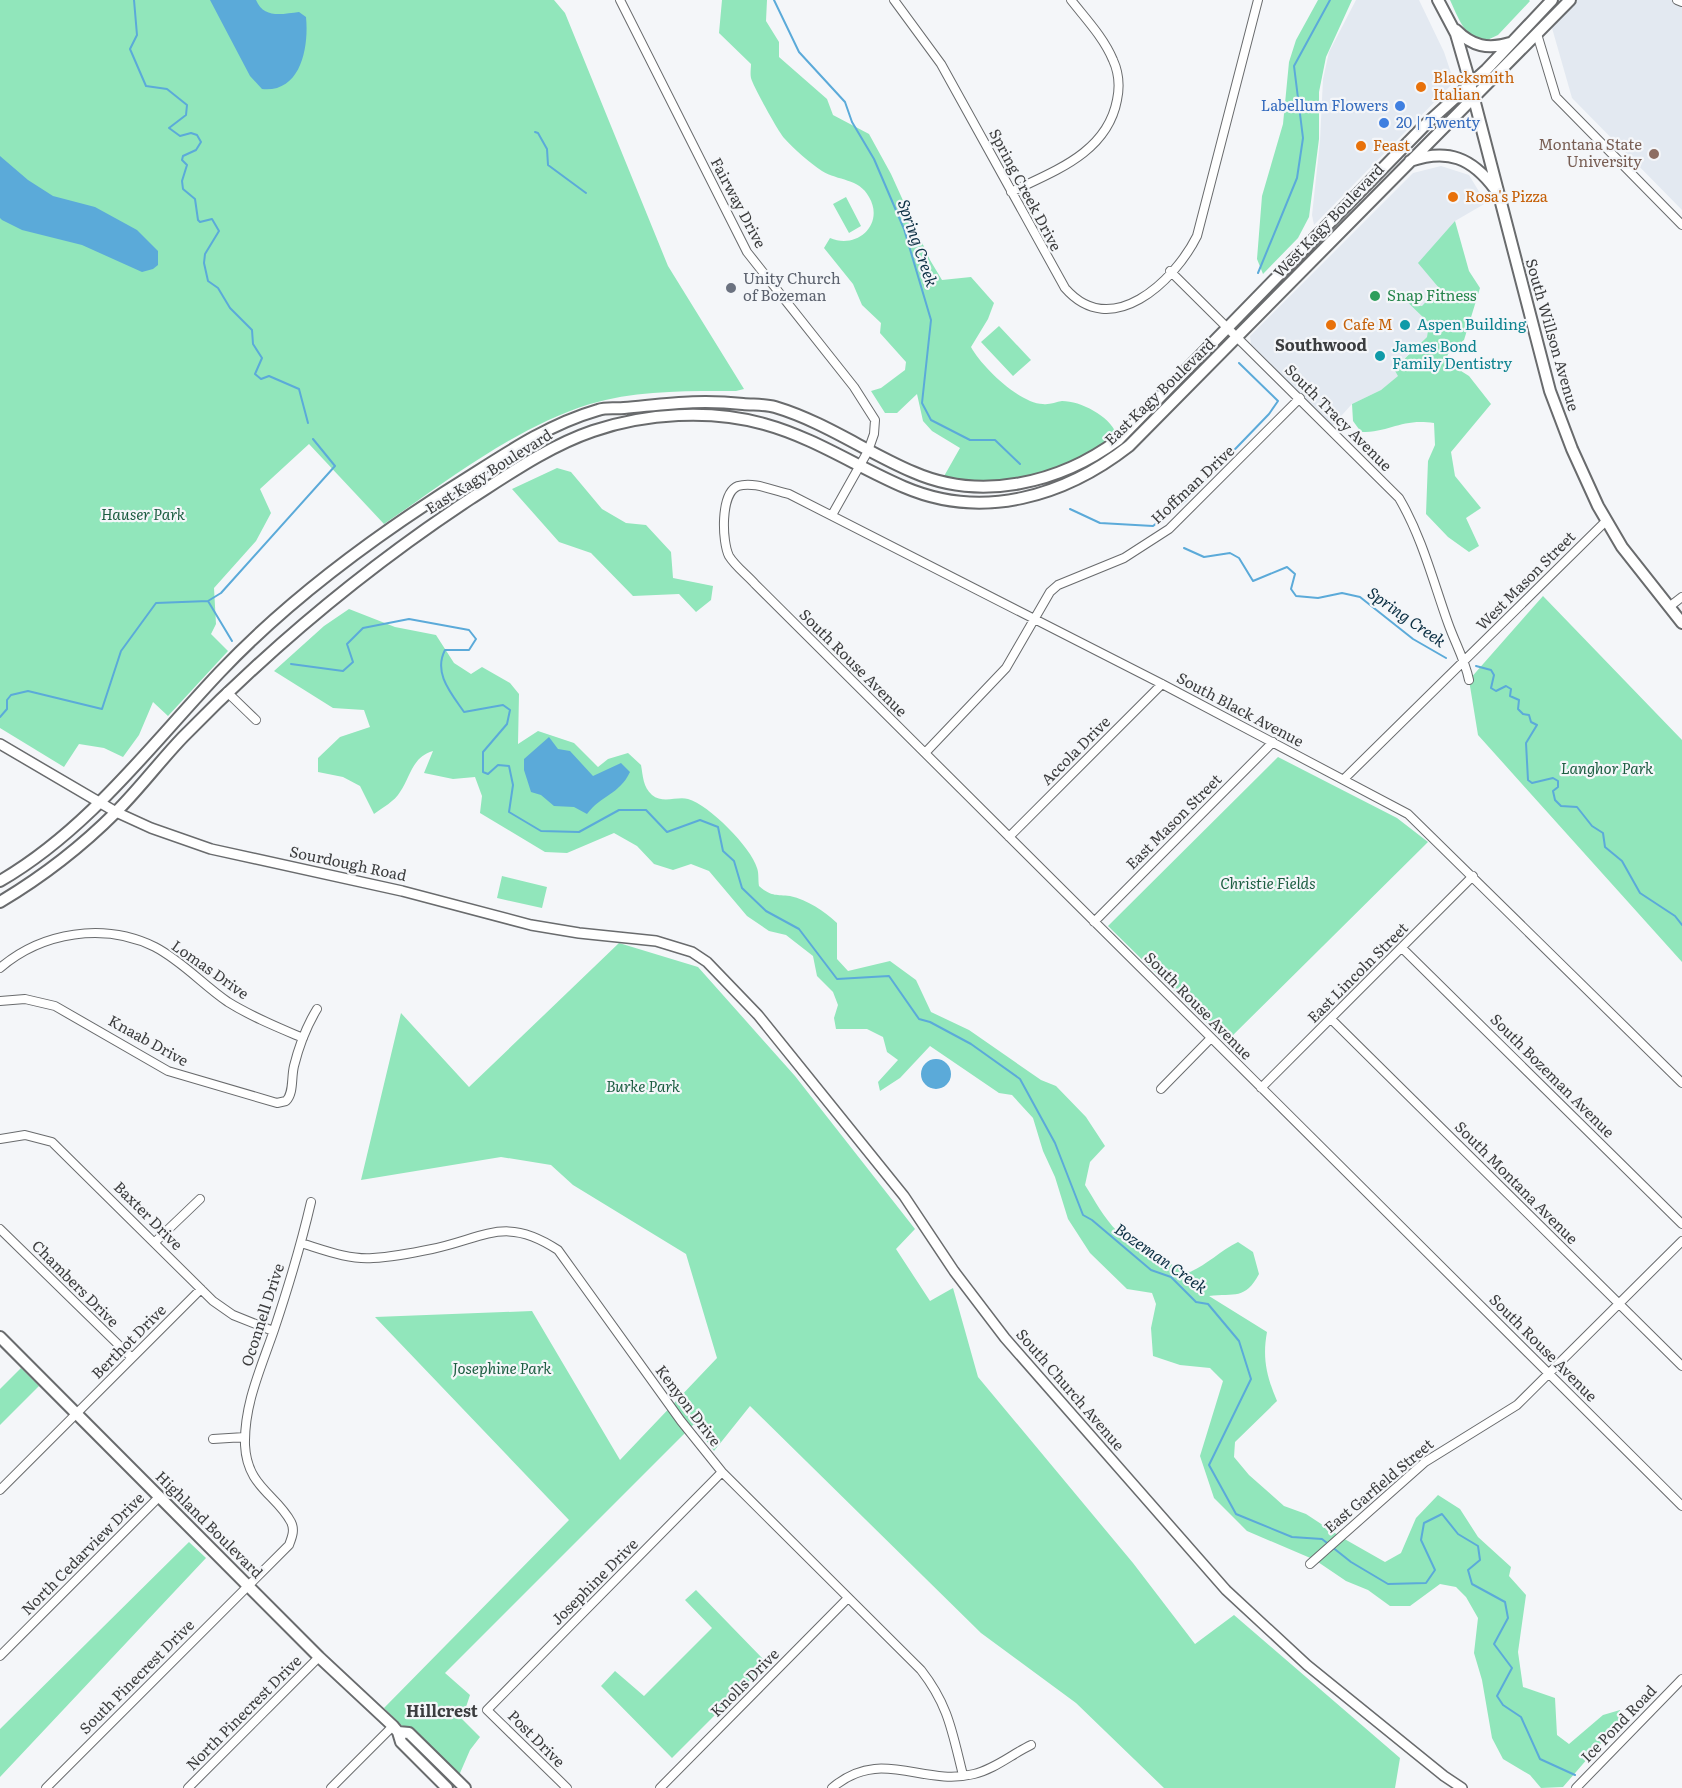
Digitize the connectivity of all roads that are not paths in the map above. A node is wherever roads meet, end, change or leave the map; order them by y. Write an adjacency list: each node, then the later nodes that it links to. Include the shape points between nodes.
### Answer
1 (620, 0): 23 (street, Fairway Drive, via 747,252 867,405 875,420)
2 (894, 0): 16 (street, Spring Creek Drive, via 941,64)
3 (1258, 0): 19 (street, via 1201,225 1186,255)
4 (1438, 0): 10 (main road)
5 (1552, 0): 12 (main road, West Kagy Boulevard)
6 (1570, 0): 11 (main road, West Kagy Boulevard)
7 (1677, 0): 9 (street)
8 (1073, 1): 16 (street, via 1114,62 1119,79 1114,113 1103,135 1085,153)
9 (1682, 2)
10 (1453, 27): 12 (main road, via 1480,46); 13 (main road, South Willson Avenue)
11 (1537, 34): 14 (main road, West Kagy Boulevard); 18 (street, via 1556,97)
12 (1513, 42): 13 (main road, West Kagy Boulevard)
13 (1471, 83): 14 (main road, South Willson Avenue); 20 (main road, West Kagy Boulevard)
14 (1474, 98): 15 (main road, West Kagy Boulevard); 17 (main road, South Willson Avenue)
15 (1407, 163): 17 (main road, via 1433,155 1456,157 1476,167); 21 (main road, West Kagy Boulevard)
16 (1011, 192): 19 (street, Spring Creek Drive, via 1065,288 1080,302 1101,309 1123,308 1147,294)
17 (1498, 194): 27 (main road, South Willson Avenue, via 1550,391)
18 (1682, 225)
19 (1170, 272): 20 (street, South Tracy Avenue)
20 (1227, 327): 21 (street, South Tracy Avenue); 23 (main road, East Kagy Boulevard, via 1118,440 1060,473 1024,483 968,487 915,473)
21 (1237, 337): 22 (street, South Tracy Avenue); 24 (main road, East Kagy Boulevard, via 1129,446 1103,466 1053,491 1015,500 949,500 903,487)
22 (1300, 398): 30 (street, Hoffman Drive, via 1169,529 1124,558 1058,585); 32 (street, South Tracy Avenue, via 1399,498 1411,518)
23 (868, 451): 24 (street, Fairway Drive); 41 (main road, East Kagy Boulevard, via 837,431 771,406 712,401 605,408 544,432 402,522 281,616 224,668)
24 (859, 464): 26 (street, Fairway Drive); 35 (main road, East Kagy Boulevard, via 792,433 724,417 660,416 594,430 533,459 375,564 310,615)
25 (725, 510): 26 (street, South Black Avenue, via 730,493 750,485 789,494); 39 (street, South Rouse Avenue, via 725,539 730,558)
26 (832, 515): 30 (street, South Black Avenue)
27 (1606, 521): 29 (main road, South Willson Avenue, via 1639,572); 32 (street, West Mason Street)
28 (1682, 597): 29 (street)
29 (1669, 607): 31 (main road, South Willson Avenue)
30 (1033, 620): 34 (street, South Black Avenue); 39 (street, Hoffman Drive, via 1006,669)
31 (1682, 623)
32 (1465, 660): 33 (street, South Tracy Avenue); 40 (street)
33 (1469, 680)
34 (1162, 684): 37 (street, South Black Avenue); 43 (street, Accola Drive)
35 (227, 692): 36 (street); 42 (main road, East Kagy Boulevard)
36 (256, 720)
37 (1273, 742): 40 (street, South Black Avenue); 47 (street, East Mason Street)
38 (0, 744): 41 (street, Sourdough Road)
39 (925, 753): 43 (street, South Rouse Avenue)
40 (1344, 779): 44 (street, South Black Avenue, via 1408,814)
41 (100, 802): 42 (street, Sourdough Road); 45 (main road, East Kagy Boulevard, via 38,856)
42 (116, 812): 46 (main road, East Kagy Boulevard, via 53,867); 49 (street, Sourdough Road, via 151,828 232,854 402,891 531,925 656,941 692,952)
43 (1009, 837): 47 (street, South Rouse Avenue)
44 (1473, 876): 48 (street, East Lincoln Street); 56 (street, South Black Avenue)
45 (0, 880)
46 (0, 902)
47 (1094, 922): 55 (street, South Rouse Avenue)
48 (1402, 948): 53 (street, East Lincoln Street); 62 (street, South Bozeman Avenue)
49 (707, 962): 99 (street, South Church Avenue, via 758,1015 904,1196 1005,1338 1226,1590 1332,1687)
50 (0, 968): 54 (street, Lomas Drive, via 29,948 57,937 90,933 121,936 155,948 230,1003)
51 (0, 1001): 54 (street, Knaab Drive, via 25,999 55,1006 168,1071 269,1101 286,1101 291,1093)
52 (317, 1009): 54 (street)
53 (1331, 1019): 57 (street, East Lincoln Street); 68 (street, South Montana Avenue)
54 (303, 1038)
55 (1211, 1038): 57 (street, South Rouse Avenue); 58 (street)
56 (1682, 1083)
57 (1261, 1088): 73 (street, South Rouse Avenue)
58 (1161, 1089)
59 (0, 1139): 65 (street, Baxter Drive, via 25,1135 52,1142)
60 (200, 1199): 65 (street)
61 (312, 1202): 66 (street, Oconnell Drive)
62 (1682, 1224)
63 (0, 1229): 71 (street, Chambers Drive)
64 (1682, 1241): 68 (street, East Garfield Street)
65 (154, 1242): 67 (street, Baxter Drive)
66 (301, 1243): 69 (street, Oconnell Drive); 77 (street, Kenyon Drive, via 350,1257 373,1258 433,1249 492,1232 519,1232 545,1242 568,1262)
67 (201, 1289): 69 (street, Baxter Drive, via 223,1309); 71 (street, Berthot Drive)
68 (1619, 1304): 72 (street, South Montana Avenue); 73 (street, East Garfield Street)
69 (273, 1331): 75 (street, Oconnell Drive, via 250,1396)
70 (0, 1337): 74 (main road, Highland Boulevard)
71 (132, 1359): 74 (street, Berthot Drive)
72 (1682, 1366)
73 (1548, 1372): 80 (street, South Rouse Avenue); 81 (street, East Garfield Street, via 1517,1405 1425,1462)
74 (76, 1414): 78 (street, Berthot Drive); 79 (main road, Highland Boulevard)
75 (245, 1437): 76 (street); 82 (street, Oconnell Drive, via 245,1454 255,1477 291,1522 293,1531 289,1545)
76 (213, 1439)
77 (722, 1472): 83 (street, Kenyon Drive); 87 (street, Josephine Drive)
78 (0, 1490)
79 (159, 1497): 82 (main road, Highland Boulevard); 84 (street, North Cedarview Drive)
80 (1682, 1506)
81 (1310, 1564)
82 (248, 1586): 85 (main road, Highland Boulevard); 91 (street, South Pinecrest Drive)
83 (849, 1598): 90 (street, Kenyon Drive, via 938,1692); 97 (street, Knolls Drive)
84 (0, 1656)
85 (319, 1657): 88 (main road, Highland Boulevard); 92 (street, North Pinecrest Drive)
86 (1682, 1679): 100 (street, Ice Pond Road)
87 (488, 1710): 96 (street, Post Drive)
88 (396, 1729): 93 (street); 94 (main road, Highland Boulevard, via 400,1742); 95 (main road, Highland Boulevard, via 409,1733)
89 (1031, 1745): 90 (street, via 999,1765)
90 (963, 1775): 98 (street, via 874,1768 854,1772)
91 (46, 1788)
92 (188, 1788)
93 (331, 1788)
94 (447, 1788)
95 (465, 1788)
96 (567, 1788)
97 (660, 1788)
98 (832, 1788)
99 (1462, 1788)
100 (1576, 1788)

